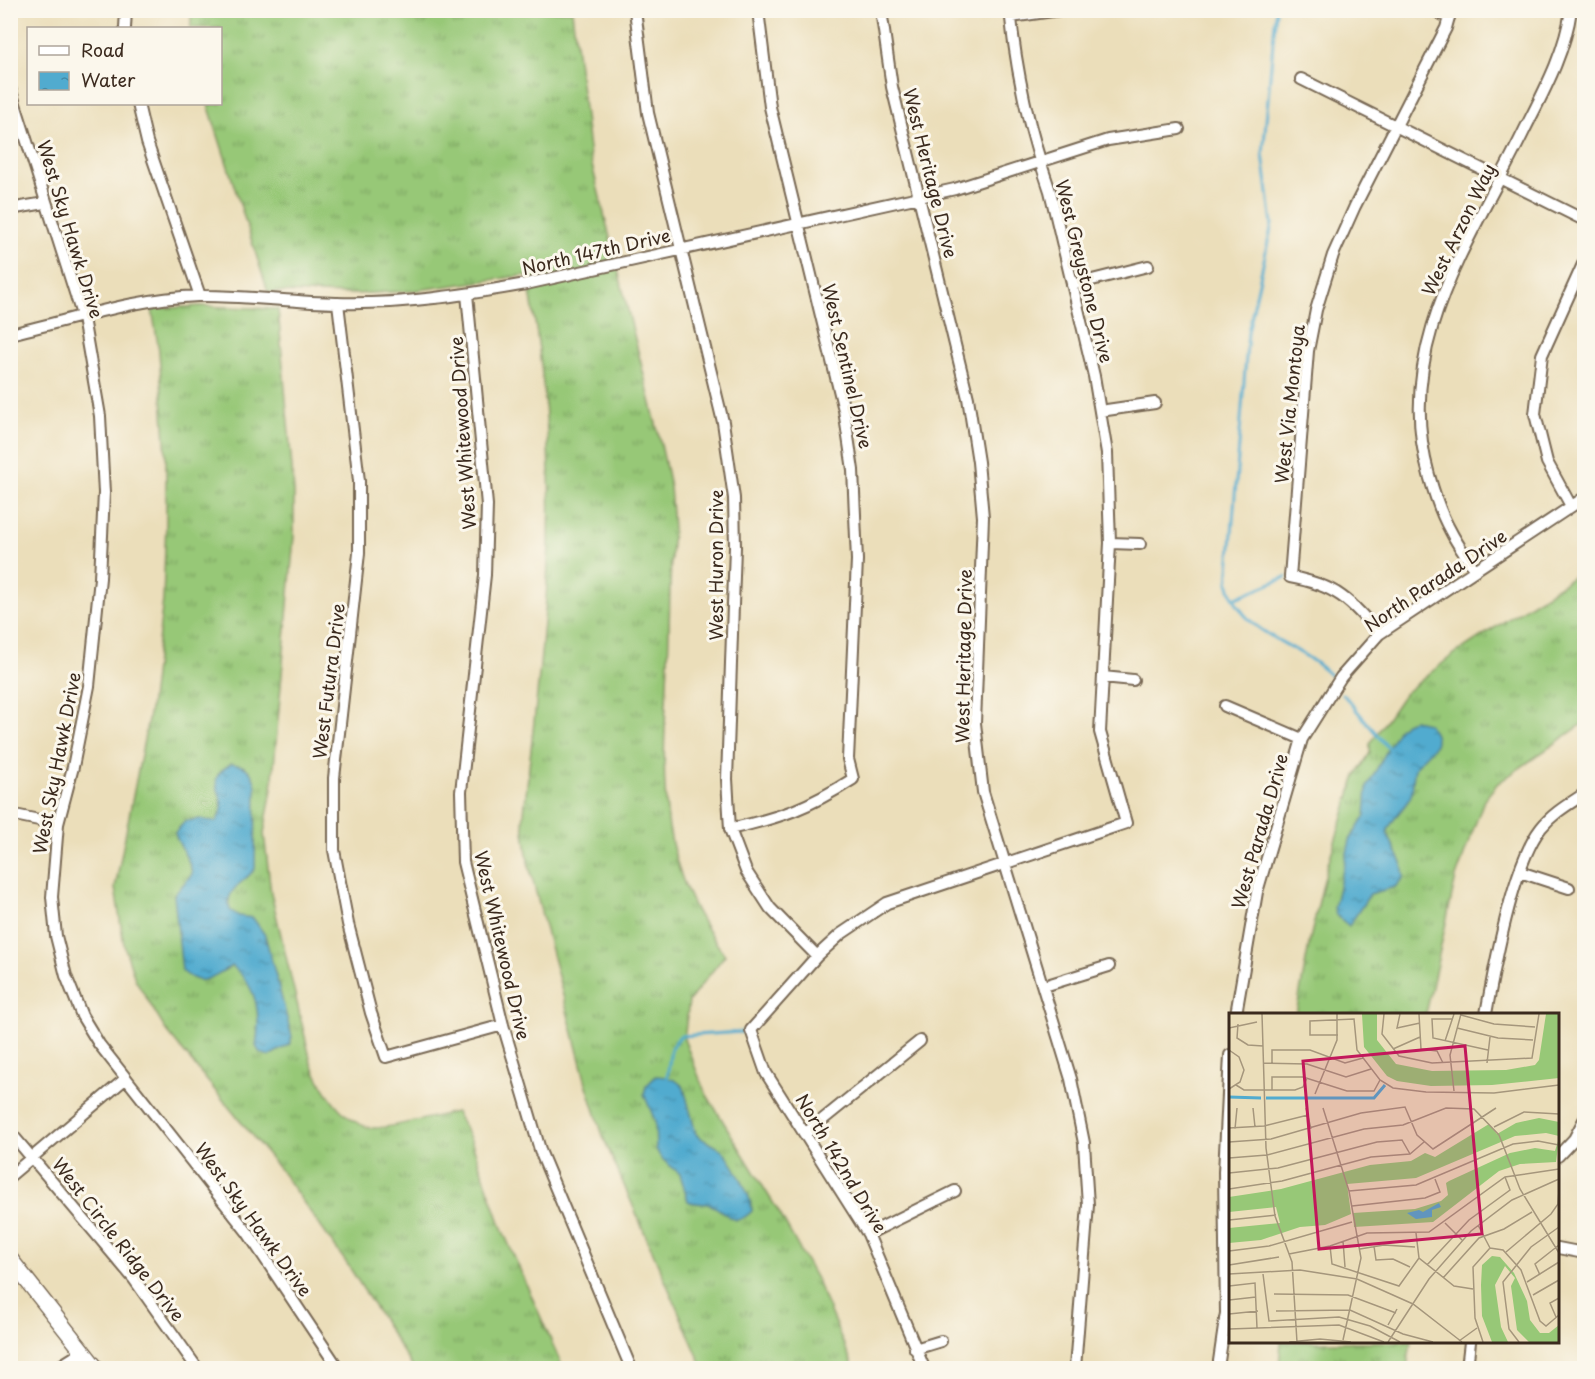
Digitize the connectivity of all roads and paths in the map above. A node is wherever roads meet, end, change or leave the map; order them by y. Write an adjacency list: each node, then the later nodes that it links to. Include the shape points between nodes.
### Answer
1 (126, 10): 10 (street)
2 (635, 10): 23 (street, West Huron Drive, via 648,113)
3 (758, 10): 22 (street, West Sentinel Drive, via 770,107)
4 (881, 10): 18 (street, West Heritage Drive, via 892,87)
5 (1060, 10): 8 (street)
6 (1434, 10): 9 (street)
7 (1571, 10): 17 (street, West Arzon Way, via 1568,33 1553,73)
8 (1010, 14): 16 (street, West Greystone Drive)
9 (1450, 14): 14 (street, West Via Montoya)
10 (125, 27)
11 (1301, 79): 14 (street)
12 (10, 88): 19 (street, West Sky Hawk Drive)
13 (138, 105): 28 (street, via 147,142)
14 (1396, 126): 17 (street); 39 (street, West Via Montoya, via 1333,255 1316,310 1308,351 1290,577 1337,591)
15 (1179, 129): 16 (street, North 147th Drive, via 1108,140)
16 (1040, 161): 18 (street, North 147th Drive); 26 (street, West Greystone Drive)
17 (1502, 178): 21 (street); 38 (street, West Arzon Way, via 1442,295 1424,352 1419,400 1421,446 1433,490 1449,529)
18 (919, 197): 22 (street, North 147th Drive); 48 (street, West Heritage Drive, via 968,398 978,462 983,517 975,723 983,792)
19 (45, 203): 20 (street); 30 (street, West Sky Hawk Drive)
20 (10, 209)
21 (1584, 220)
22 (798, 224): 23 (street, North 147th Drive); 47 (street, West Sentinel Drive, via 844,410 854,470 857,560 848,759 853,779 817,802 782,817)
23 (681, 248): 27 (street, North 147th Drive); 47 (street, West Huron Drive, via 723,422 734,498 727,779)
24 (1584, 262): 35 (street, via 1542,355 1535,414 1547,462)
25 (1148, 266): 26 (street)
26 (1072, 285): 33 (street, West Greystone Drive)
27 (466, 294): 29 (street, North 147th Drive); 56 (street, West Whitewood Drive, via 487,505 485,575 460,829 463,862)
28 (200, 296): 29 (street, North 147th Drive); 30 (street, North 147th Drive, via 136,303)
29 (338, 303): 56 (street, West Futura Drive, via 359,481 359,553 334,778 334,850 348,924 386,1057)
30 (83, 318): 31 (street, North 147th Drive); 46 (street, West Sky Hawk Drive, via 100,416 104,492 100,578 89,686)
31 (10, 334)
32 (1155, 403): 33 (street)
33 (1100, 411): 36 (street, West Greystone Drive, via 1107,453)
34 (1584, 498): 35 (street, North Parada Drive)
35 (1571, 506): 38 (street, North Parada Drive)
36 (1110, 543): 37 (street); 40 (street, West Greystone Drive)
37 (1140, 544)
38 (1474, 569): 39 (street, North Parada Drive)
39 (1379, 634): 43 (street, North Parada Drive, via 1341,677)
40 (1103, 677): 41 (street); 48 (street, West Greystone Drive, via 1100,732 1126,823)
41 (1133, 680)
42 (1225, 706): 43 (street, West Parada Drive)
43 (1302, 739): 54 (street, West Parada Drive, via 1257,892)
44 (1584, 794): 49 (street, via 1541,828)
45 (10, 814): 46 (street)
46 (58, 824): 59 (street, West Sky Hawk Drive, via 52,897 66,976 82,1016)
47 (730, 829): 51 (street, West Huron Drive, via 746,871 770,908)
48 (1006, 861): 51 (street, via 887,903 841,934); 53 (street, West Heritage Drive)
49 (1520, 872): 50 (street); 55 (street, via 1500,942)
50 (1569, 888)
51 (817, 956): 62 (street, North 142nd Drive, via 751,1030 766,1073)
52 (1109, 966): 53 (street)
53 (1044, 986): 82 (street, West Heritage Drive, via 1079,1111 1087,1173 1086,1240)
54 (1236, 1013)
55 (1486, 1013)
56 (503, 1025): 80 (street, West Whitewood Drive, via 541,1153)
57 (920, 1041): 62 (street)
58 (1229, 1069): 69 (street, via 1225,1127)
59 (125, 1078): 64 (street); 79 (street, West Sky Hawk Drive, via 248,1233)
60 (1584, 1120): 63 (street, via 1574,1139)
61 (10, 1132): 64 (street, West Circle Ridge Drive)
62 (806, 1133): 67 (street, North 142nd Drive)
63 (1559, 1154)
64 (33, 1157): 65 (street); 78 (street, West Circle Ridge Drive, via 134,1279)
65 (10, 1176)
66 (955, 1191): 67 (street)
67 (868, 1234): 74 (street, North 142nd Drive)
68 (1559, 1248): 70 (street)
69 (1228, 1249): 83 (street, via 1226,1313)
70 (1584, 1253)
71 (10, 1259): 75 (street)
72 (941, 1341): 74 (street)
73 (1470, 1343): 84 (street)
74 (915, 1349): 81 (street, North 142nd Drive)
75 (84, 1351): 76 (street); 77 (street)
76 (57, 1368)
77 (96, 1368)
78 (197, 1368)
79 (338, 1368)
80 (631, 1368)
81 (924, 1368)
82 (1075, 1368)
83 (1218, 1368)
84 (1467, 1368)

